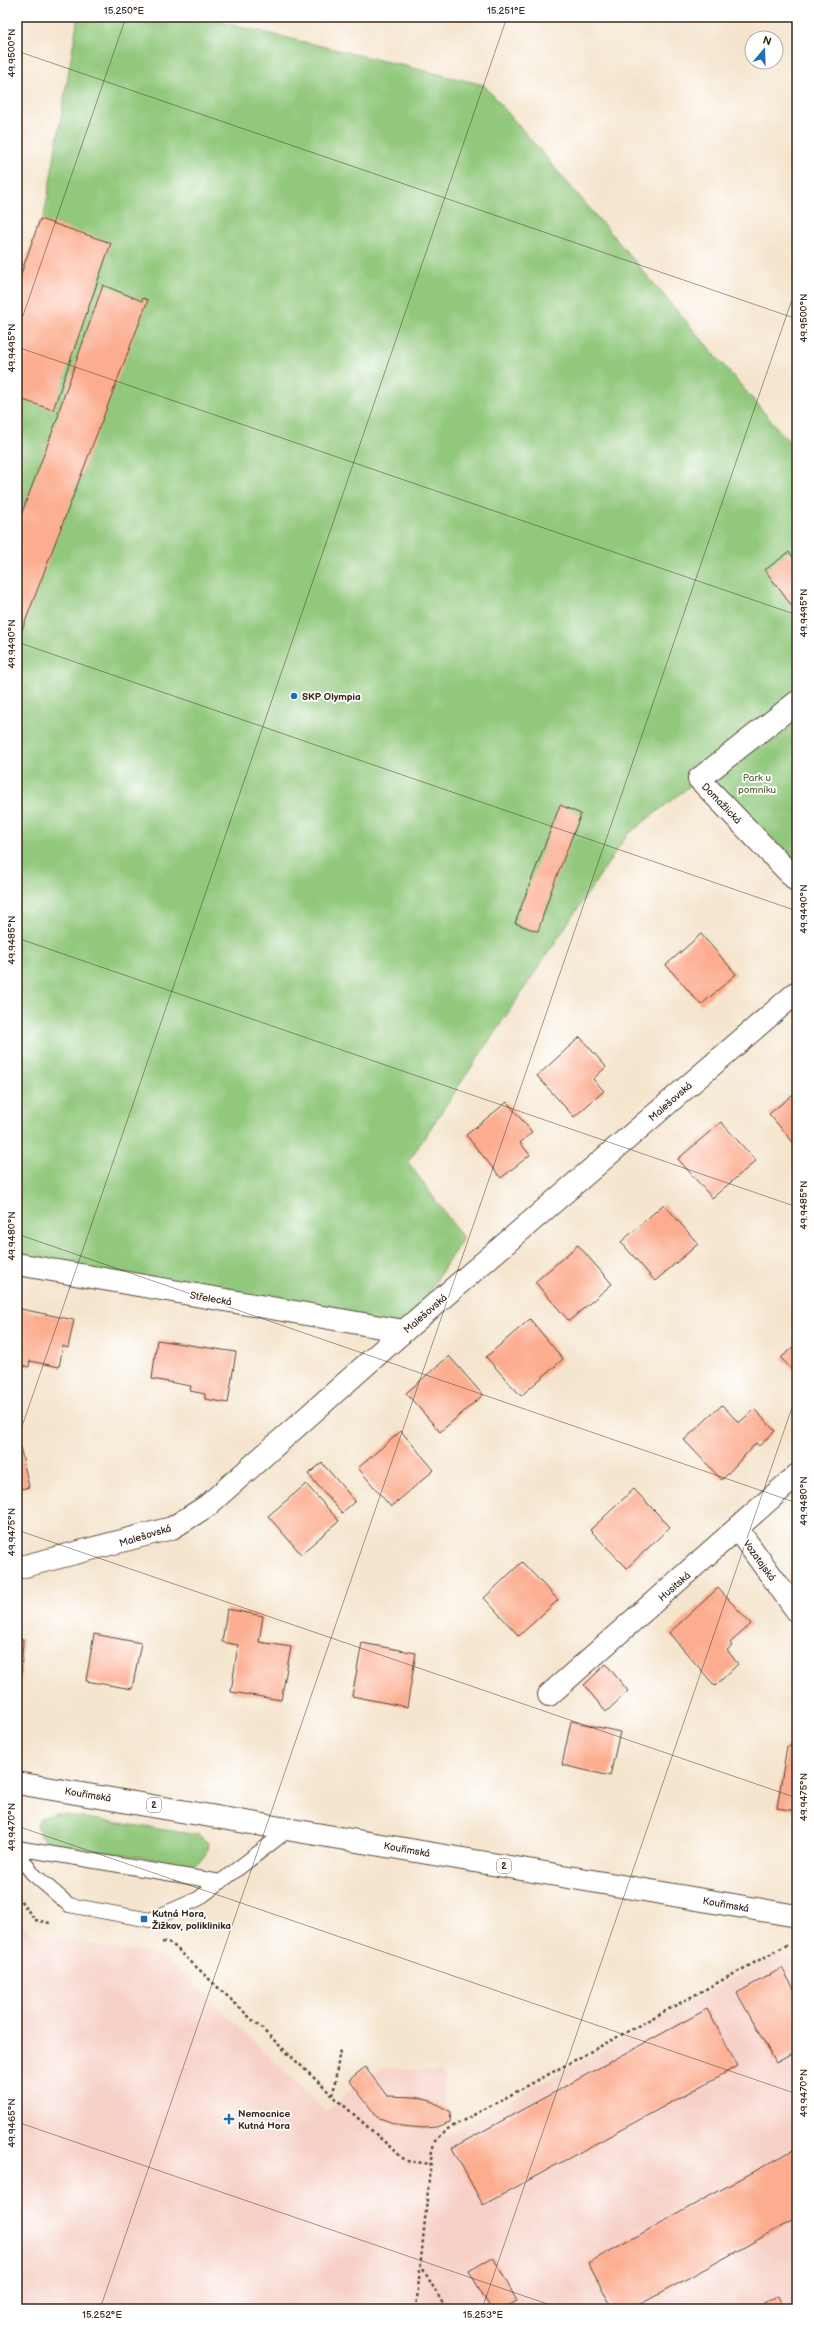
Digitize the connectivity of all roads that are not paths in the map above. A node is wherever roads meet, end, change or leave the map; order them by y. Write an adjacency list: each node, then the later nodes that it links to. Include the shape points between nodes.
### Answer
1 (797, 702): 2 (street, Domažlická, via 699,779)
2 (797, 881)
3 (797, 992): 5 (street, Malešovská)
4 (17, 1264): 5 (street, Střelecká)
5 (404, 1331): 8 (street, Malešovská, via 195,1514 172,1528)
6 (797, 1475): 7 (street, Husitská)
7 (738, 1530): 9 (street, Vozatajská); 10 (street, Husitská)
8 (17, 1568)
9 (797, 1611)
10 (550, 1696)
11 (17, 1782): 12 (street, Kouřimská / 2)
12 (291, 1828): 15 (lane); 16 (street, Kouřimská / 2)
13 (17, 1848): 15 (lane)
14 (17, 1852): 15 (lane, via 32,1873 69,1905 150,1920 198,1899)
15 (221, 1882)
16 (797, 1916)

